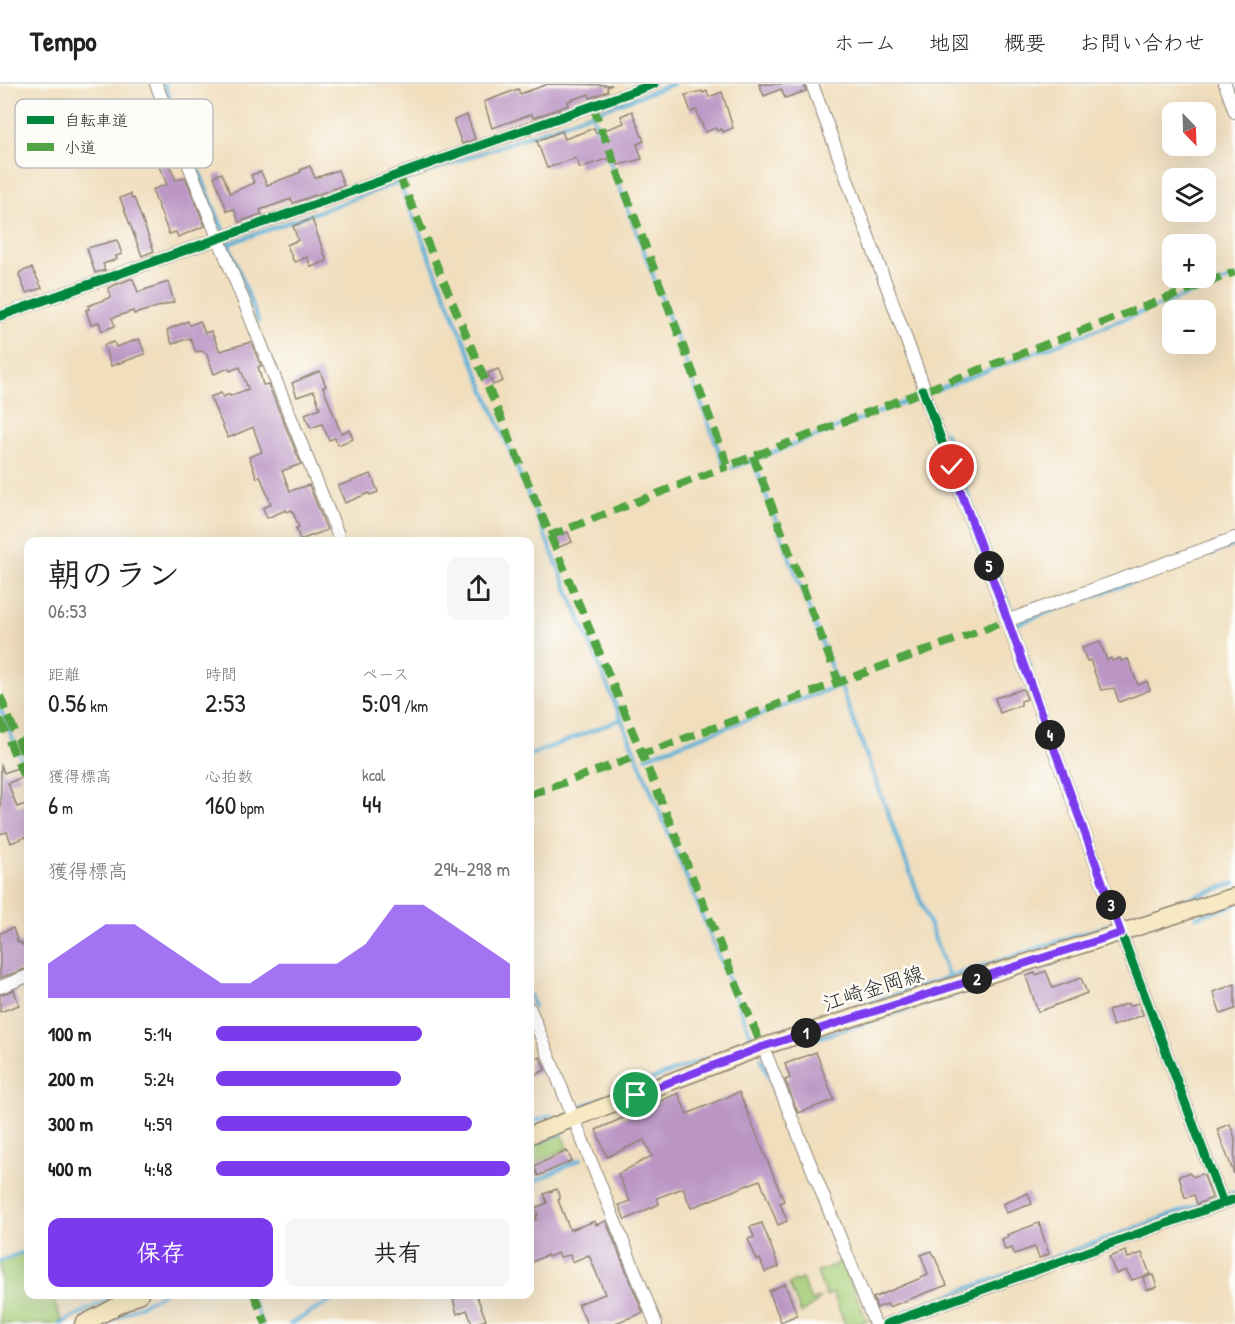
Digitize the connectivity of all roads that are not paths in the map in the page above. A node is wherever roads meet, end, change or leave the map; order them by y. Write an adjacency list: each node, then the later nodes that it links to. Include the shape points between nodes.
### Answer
1 (156, 84): 5 (street)
2 (654, 84): 8 (street)
3 (812, 84): 12 (street)
4 (1225, 84): 6 (street)
5 (162, 99)
6 (1235, 112)
7 (190, 168): 8 (street)
8 (218, 239): 9 (street); 10 (street)
9 (0, 316)
10 (339, 537)
11 (1235, 538): 12 (street)
12 (1009, 620): 14 (street)
13 (1235, 896): 14 (main road, 江崎金岡線)
14 (1121, 933): 18 (main road, 江崎金岡線); 21 (street)
15 (24, 978): 16 (street)
16 (0, 987)
17 (534, 1019): 19 (street)
18 (763, 1047): 19 (main road, 江崎金岡線); 25 (street)
19 (574, 1119): 20 (main road, 江崎金岡線); 24 (street)
20 (534, 1134)
21 (1229, 1201): 26 (street)
22 (130, 1299): 23 (main road)
23 (83, 1324)
24 (656, 1324)
25 (874, 1324)
26 (886, 1324)

